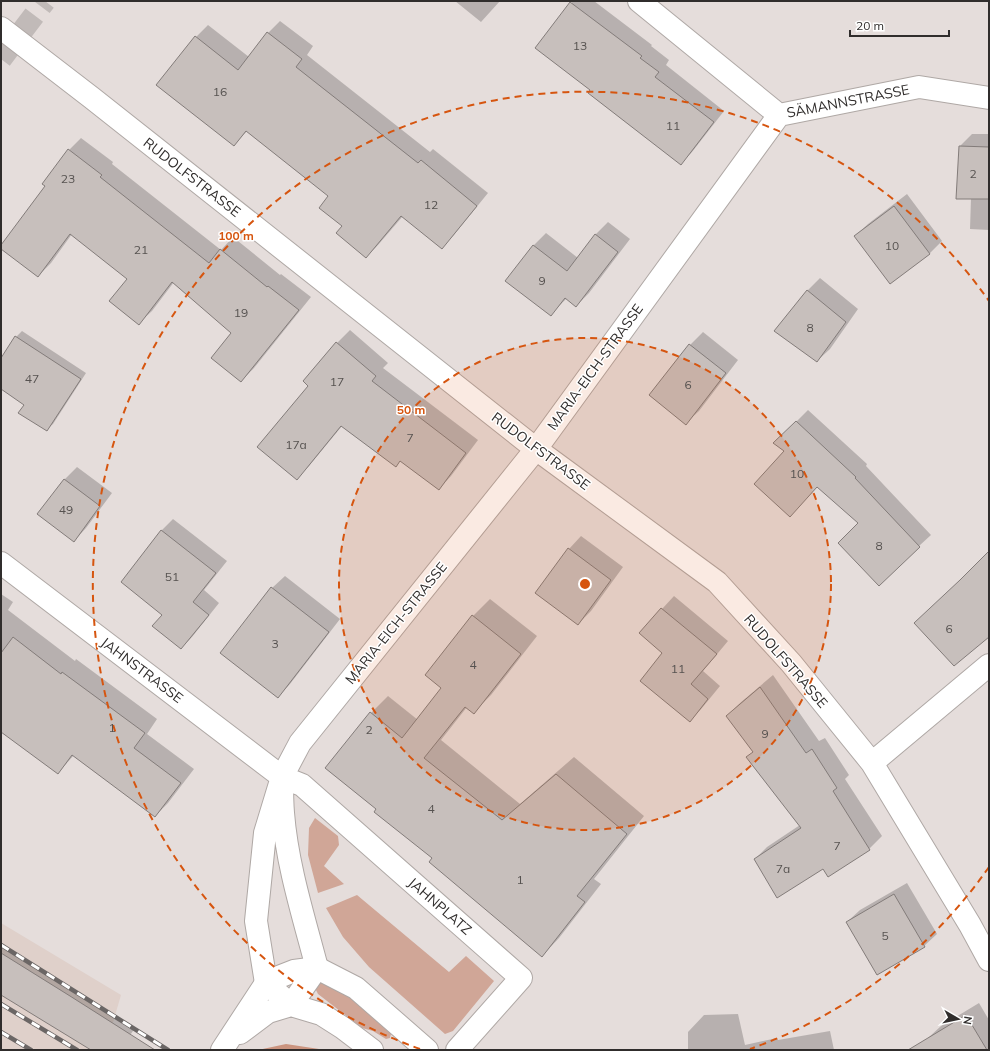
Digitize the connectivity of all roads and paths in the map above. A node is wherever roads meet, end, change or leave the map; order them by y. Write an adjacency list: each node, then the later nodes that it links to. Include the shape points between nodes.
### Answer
1 (639, 1): 4 (street)
2 (1, 28): 5 (street, RUDOLFSTRASSE)
3 (989, 98): 4 (street, SÄMANNSTRASSE, via 919,87)
4 (779, 115): 5 (street, MARIA-EICH-STRASSE)
5 (536, 448): 8 (street, RUDOLFSTRASSE, via 716,582 791,663); 9 (street, MARIA-EICH-STRASSE, via 300,743)
6 (1, 563): 9 (street, JAHNSTRASSE)
7 (989, 665): 8 (street)
8 (872, 763): 10 (street, RUDOLFSTRASSE)
9 (282, 776): 11 (street, via 288,852); 12 (street, MARIA-EICH-STRASSE, via 265,833 256,921); 17 (street, JAHNPLATZ, via 302,785 521,978)
10 (989, 960)
11 (317, 968): 12 (street, via 294,972); 13 (street); 16 (street, via 356,988)
12 (266, 983): 13 (street); 14 (street)
13 (291, 1005): 14 (street, via 268,1012); 15 (street, via 321,1014)
14 (226, 1045)
15 (372, 1050)
16 (428, 1050)
17 (456, 1050)

